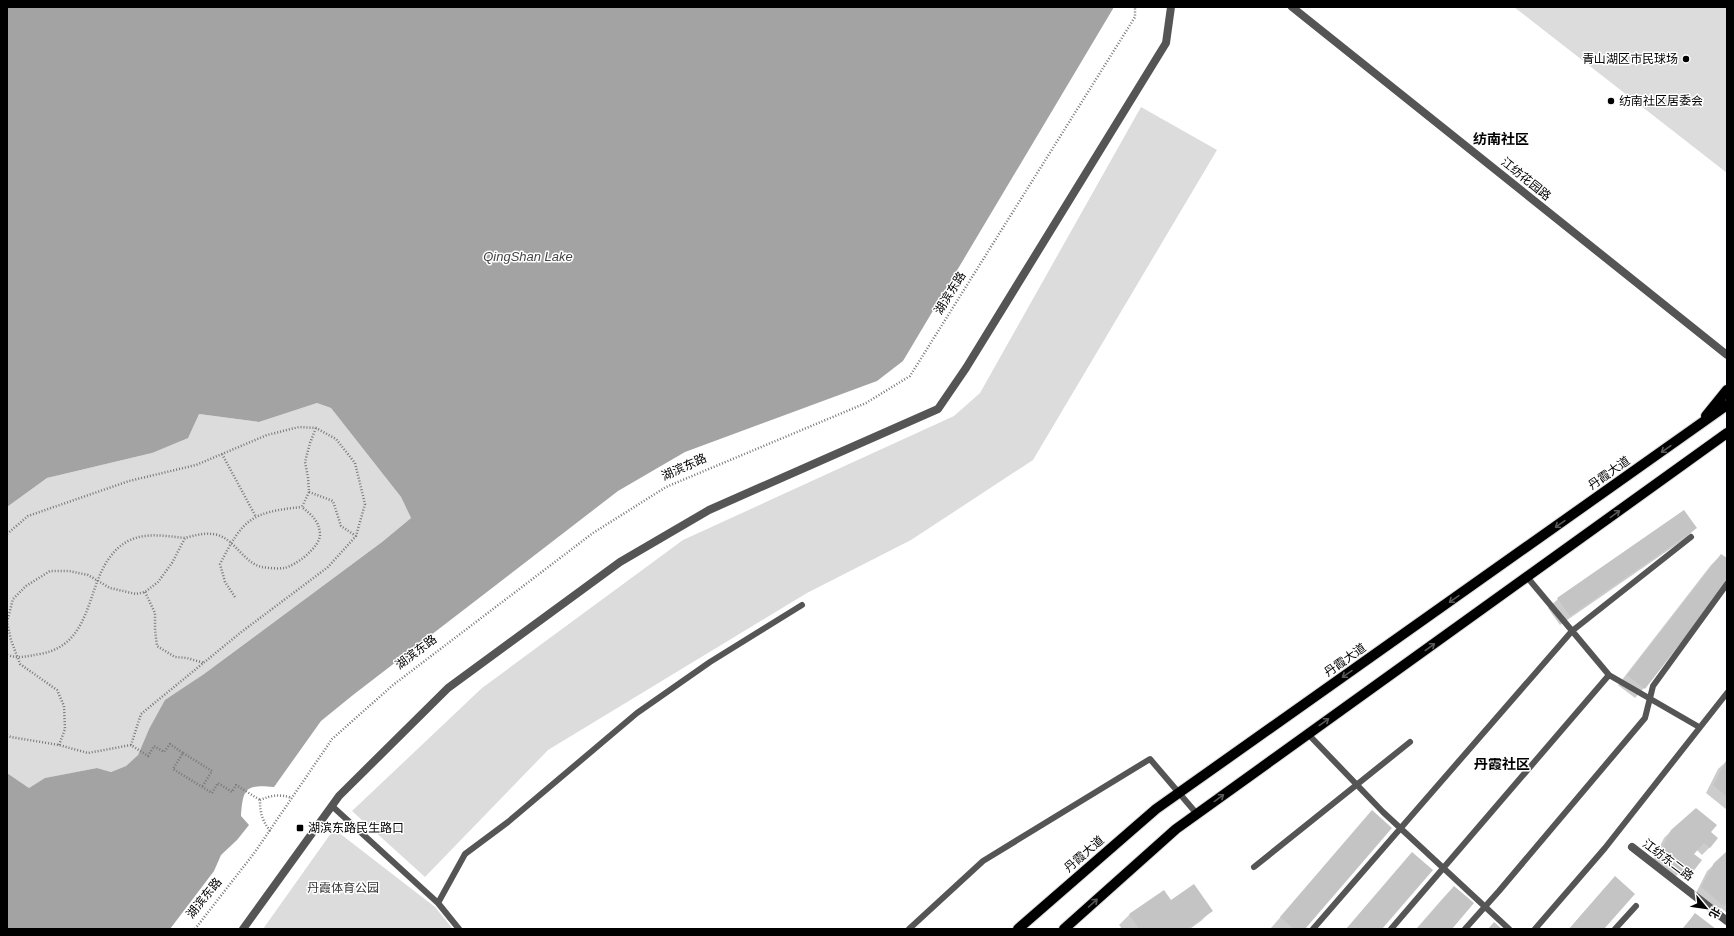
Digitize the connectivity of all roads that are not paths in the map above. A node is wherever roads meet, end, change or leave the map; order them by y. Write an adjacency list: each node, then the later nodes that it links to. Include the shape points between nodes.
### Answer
1 (1171, 7): 23 (street, via 1166,43 966,368 938,409 709,510 620,562 448,688 339,796)
2 (1292, 7): 3 (street, 江纺花园路)
3 (1727, 355)
4 (1727, 390): 6 (main road, 丹霞大道)
5 (1727, 405): 6 (main road, 丹霞大道)
6 (1698, 427): 22 (main road, 丹霞大道, one-way to 22)
7 (1727, 429): 9 (main road)
8 (1727, 433): 9 (main road)
9 (1713, 443): 11 (main road, one-way to 9)
10 (1691, 537): 14 (lane)
11 (1527, 577): 14 (lane); 19 (main road, one-way to 11)
12 (1727, 584): 17 (lane, via 1653,686)
13 (802, 605): 29 (lane, via 710,662 637,713 508,822 465,854)
14 (1572, 631): 15 (lane); 25 (lane)
15 (1609, 675): 17 (lane); 28 (lane)
16 (1727, 693): 18 (lane)
17 (1649, 699): 18 (lane); 31 (lane, via 1645,718)
18 (1699, 727): 42 (lane, via 1605,848)
19 (1308, 734): 21 (lane); 24 (main road, one-way to 19)
20 (1410, 742): 21 (lane)
21 (1356, 785): 25 (lane); 27 (lane)
22 (1179, 793): 24 (lane); 35 (lane, via 1150,759 982,861); 36 (main road, 丹霞大道, via 1156,809)
23 (332, 806): 29 (lane); 33 (street)
24 (1197, 814): 37 (main road, one-way to 24, via 1176,829)
25 (1400, 829): 28 (lane); 38 (lane)
26 (1632, 848): 32 (street, 江纺东二路)
27 (1254, 867)
28 (1443, 868): 31 (lane); 39 (lane)
29 (438, 903): 34 (lane)
30 (1636, 906): 43 (lane)
31 (1485, 907): 40 (lane); 41 (lane)
32 (1727, 920)
33 (243, 929)
34 (459, 929)
35 (909, 929)
36 (1018, 929)
37 (1064, 929)
38 (1313, 929)
39 (1391, 929)
40 (1465, 929)
41 (1509, 929)
42 (1535, 929)
43 (1615, 929)

